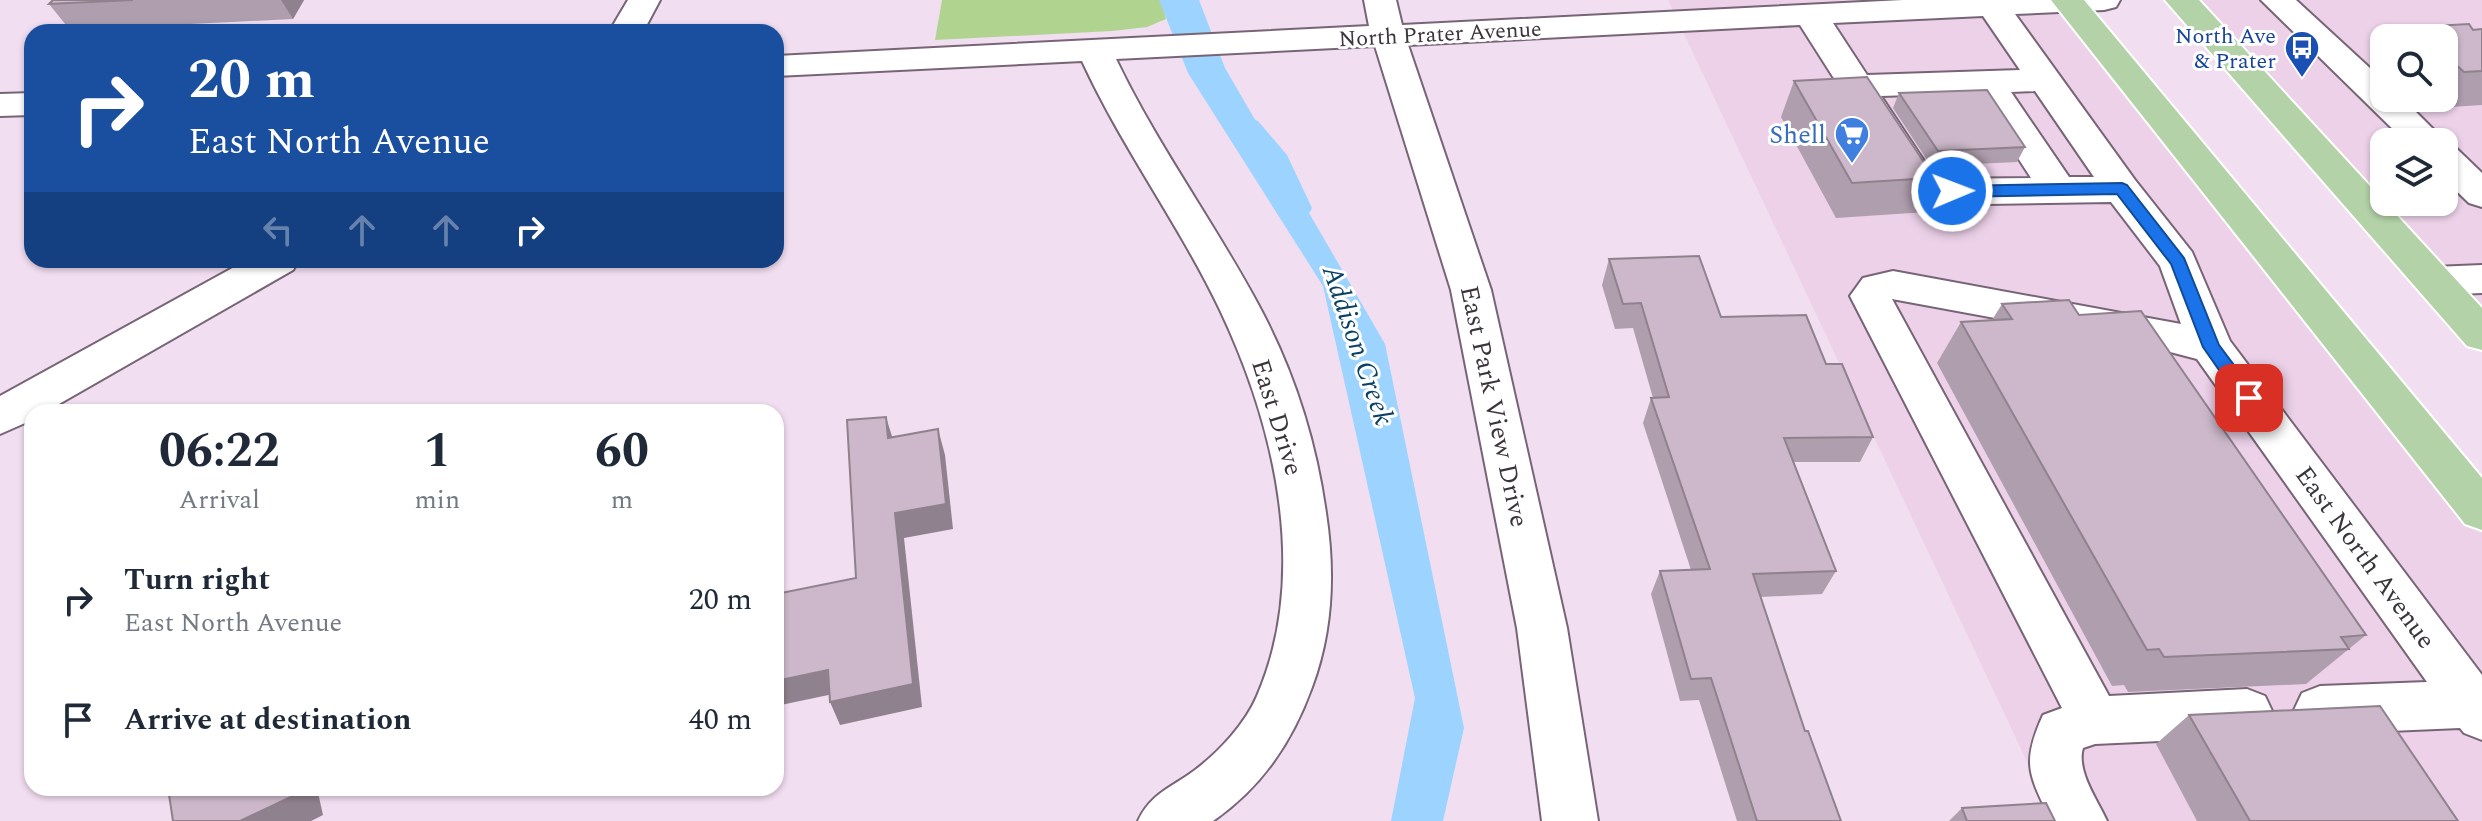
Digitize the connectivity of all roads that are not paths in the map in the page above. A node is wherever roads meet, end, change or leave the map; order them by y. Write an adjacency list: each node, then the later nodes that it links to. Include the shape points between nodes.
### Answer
1 (644, 0): 8 (street)
2 (2181, 0): 25 (main road)
3 (2277, 0): 11 (street)
4 (2080, 1): 5 (street, North Prater Avenue); 29 (main road)
5 (1990, 3): 6 (street, North Prater Avenue); 13 (street, East North Avenue)
6 (1786, 10): 7 (street, North Prater Avenue); 15 (street)
7 (1384, 18): 9 (street, North Prater Avenue, via 1252,42); 33 (street, East Park View Drive, via 1471,290 1542,628)
8 (630, 24)
9 (1094, 50): 12 (street, North Prater Avenue); 32 (street, East Drive, via 1112,91 1240,309 1274,385 1298,469 1305,543 1307,604 1297,668 1270,724 1243,763)
10 (2370, 57): 11 (street)
11 (2339, 58): 18 (street)
12 (784, 66)
13 (2046, 80): 14 (street); 20 (street, East North Avenue)
14 (1987, 82): 15 (street); 21 (street)
15 (1856, 86): 21 (street, via 1925,192)
16 (24, 104): 17 (street)
17 (0, 105)
18 (2413, 128)
19 (2458, 171): 22 (street)
20 (2122, 189): 21 (street); 27 (street, East North Avenue, via 2178,262)
21 (2058, 190)
22 (2482, 194)
23 (265, 268): 28 (street)
24 (2482, 279): 25 (street)
25 (2434, 281): 26 (main road)
26 (2482, 335)
27 (2211, 347): 30 (street, East North Avenue); 31 (street, via 1893,285 1877,288 1870,296)
28 (0, 417)
29 (2482, 511)
30 (2478, 710): 31 (street)
31 (2095, 720): 34 (street, via 2062,732 2054,756)
32 (1166, 821)
33 (1570, 821)
34 (2079, 821)

